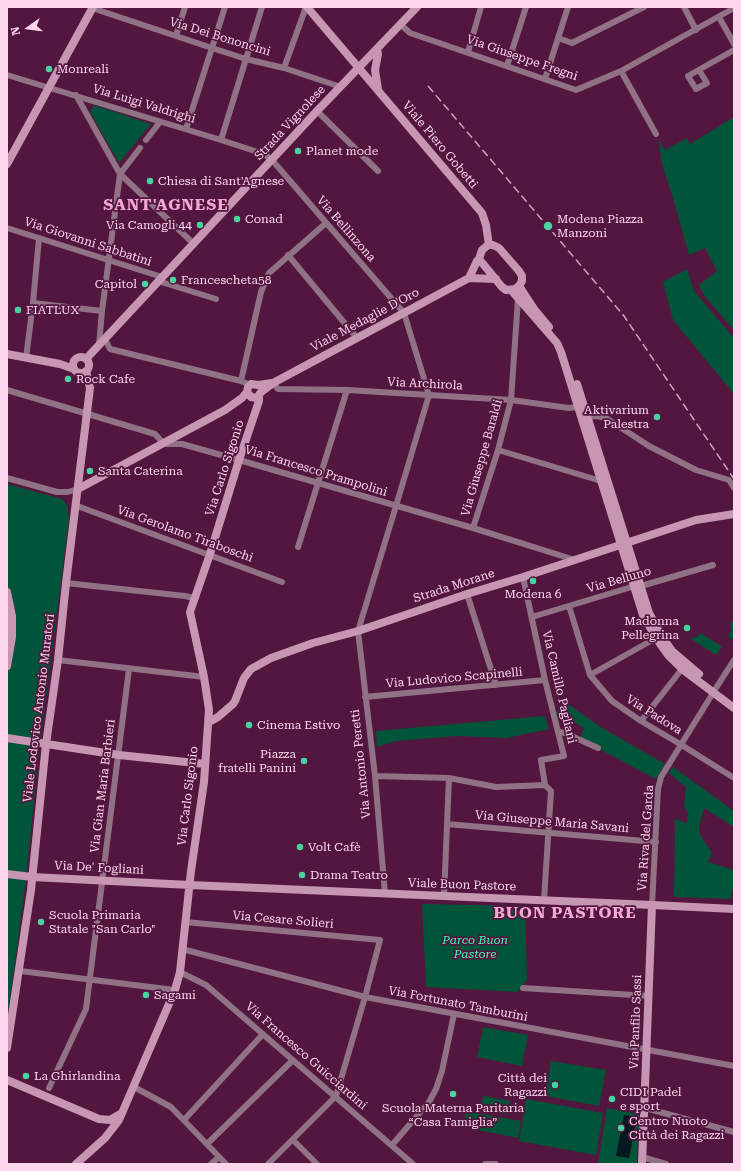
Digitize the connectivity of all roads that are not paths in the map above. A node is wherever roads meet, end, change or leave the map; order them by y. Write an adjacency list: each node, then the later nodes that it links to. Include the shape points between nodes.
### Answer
1 (185, 7): 16 (street)
2 (225, 7): 19 (street)
3 (262, 7): 23 (street)
4 (306, 7): 25 (street); 26 (street, Viale Piero Gobetti)
5 (417, 7): 14 (street, Strada Vignolese)
6 (481, 7): 22 (street)
7 (526, 7): 24 (street)
8 (568, 7): 17 (street)
9 (644, 7): 17 (street, via 572,43)
10 (684, 7): 15 (street)
11 (92, 8): 16 (street, Via Dei Bononcini); 31 (street)
12 (734, 8): 13 (street, Via Giuseppe Fregni)
13 (719, 17): 15 (street, Via Giuseppe Fregni); 18 (street)
14 (401, 25): 20 (street, Strada Vignolese); 22 (street, Via Giuseppe Fregni, via 410,33)
15 (696, 30): 28 (street, Via Giuseppe Fregni)
16 (176, 36): 19 (street, Via Dei Bononcini)
17 (558, 38): 30 (street)
18 (734, 44)
19 (212, 48): 23 (street, Via Dei Bononcini); 37 (street)
20 (377, 49): 26 (street, Strada Vignolese); 33 (street, via 375,70)
21 (734, 50): 27 (street)
22 (468, 52): 24 (street, Via Giuseppe Fregni)
23 (246, 59): 25 (street, Via Dei Bononcini); 40 (street)
24 (507, 66): 30 (street, Via Giuseppe Fregni)
25 (284, 68): 32 (street, Via Dei Bononcini)
26 (359, 68): 32 (street, Strada Vignolese); 33 (street, Viale Piero Gobetti)
27 (699, 70)
28 (621, 71): 30 (street, Via Giuseppe Fregni, via 578,90); 38 (street)
29 (7, 75): 31 (street, Via Luigi Valdrighi)
30 (545, 79)
31 (49, 87): 34 (street, Via Luigi Valdrighi); 43 (street)
32 (341, 87): 35 (street, Strada Vignolese)
33 (378, 90): 50 (street, Viale Piero Gobetti, via 482,213)
34 (76, 95): 36 (street, Via Luigi Valdrighi); 45 (street)
35 (318, 111): 42 (street, Strada Vignolese); 44 (street)
36 (160, 122): 37 (street, Via Luigi Valdrighi); 39 (street)
37 (186, 129): 40 (street, Via Luigi Valdrighi)
38 (656, 134)
39 (146, 140)
40 (221, 140): 42 (street, Via Luigi Valdrighi, via 264,154)
41 (140, 148): 45 (street)
42 (272, 160): 46 (street, Via Bellinzona); 49 (street, Strada Vignolese)
43 (7, 164)
44 (378, 171)
45 (120, 174): 49 (street); 53 (street)
46 (326, 223): 51 (street); 63 (street, Via Bellinzona)
47 (7, 228): 48 (street, Via Giovanni Sabbatini)
48 (39, 238): 53 (street, Via Giovanni Sabbatini); 61 (street)
49 (194, 244): 55 (street, Strada Vignolese)
50 (489, 245): 52 (street, via 482,250); 57 (street, via 499,248 519,271 522,281)
51 (288, 255): 64 (street); 73 (street, via 269,273 261,292)
52 (479, 259): 54 (street); 56 (street)
53 (109, 260): 55 (street, Via Giovanni Sabbatini); 62 (street)
54 (469, 278): 56 (street); 63 (street, Viale Medaglie D'Oro)
55 (160, 279): 59 (street, Via Giovanni Sabbatini); 65 (street, Strada Vignolese)
56 (496, 279): 58 (street, via 506,290)
57 (519, 286): 58 (street); 82 (street, via 565,349)
58 (511, 290): 60 (street)
59 (216, 299)
60 (518, 299): 79 (street, Via Giuseppe Baraldi); 80 (street, via 557,343)
61 (33, 303): 62 (street); 67 (street)
62 (102, 311): 65 (street)
63 (404, 313): 64 (street, Viale Medaglie D'Oro); 78 (street)
64 (357, 338): 74 (street, Viale Medaglie D'Oro)
65 (102, 342): 68 (street); 73 (street, via 110,349)
66 (7, 354): 67 (street)
67 (26, 358): 70 (street)
68 (86, 359): 69 (street); 72 (street, Viale Lodovico Antonio Muratori, via 89,365)
69 (76, 360): 70 (street); 71 (street, via 73,364)
70 (60, 364): 71 (street)
71 (74, 369): 72 (street, via 79,373)
72 (86, 371): 81 (street, Viale Lodovico Antonio Muratori, via 90,388)
73 (241, 381): 77 (street)
74 (273, 383): 76 (street, Via Archirola, via 278,388); 77 (street, Viale Medaglie D'Oro)
75 (7, 390): 81 (street)
76 (347, 390): 78 (street, Via Archirola); 88 (street)
77 (252, 393): 83 (street, Viale Medaglie D'Oro); 85 (street, Via Carlo Sigonio, via 259,401)
78 (428, 395): 79 (street, Via Archirola); 91 (street)
79 (511, 400): 80 (street, Via Archirola); 84 (street, Via Giuseppe Baraldi)
80 (578, 407): 87 (street)
81 (87, 415): 83 (street, via 155,434); 90 (street, Viale Lodovico Antonio Muratori)
82 (588, 417): 87 (street); 89 (street, via 606,418 649,446 696,470 729,480)
83 (164, 444): 85 (street, Via Francesco Prampolini, via 182,444); 90 (street, Viale Medaglie D'Oro)
84 (498, 450): 87 (street); 94 (street, Via Giuseppe Baraldi)
85 (239, 460): 88 (street, Via Francesco Prampolini); 97 (street, Via Carlo Sigonio)
86 (7, 478): 90 (street, via 57,492)
87 (604, 480): 95 (street)
88 (317, 483): 91 (street, Via Francesco Prampolini); 96 (street)
89 (734, 488)
90 (78, 489): 102 (street, Viale Lodovico Antonio Muratori)
91 (396, 506): 94 (street, Via Francesco Prampolini); 109 (street)
92 (80, 507): 97 (street, Via Gerolamo Tiraboschi)
93 (734, 514): 95 (street, Strada Morane, via 696,520)
94 (473, 528): 98 (street, Via Francesco Prampolini)
95 (624, 544): 98 (street, Strada Morane); 103 (street)
96 (298, 547)
97 (210, 554): 101 (street, Via Gerolamo Tiraboschi); 106 (street, Via Carlo Sigonio)
98 (575, 560): 100 (street, Strada Morane)
99 (713, 566): 103 (street, Via Belluno)
100 (523, 577): 105 (street, Strada Morane); 108 (street, Via Camillo Pagliani)
101 (282, 582)
102 (66, 583): 106 (street); 111 (street, Viale Lodovico Antonio Muratori)
103 (638, 586): 107 (street, Via Belluno); 110 (street)
104 (7, 592): 113 (street, via 12,616 12,637)
105 (466, 594): 109 (street, Strada Morane); 119 (street)
106 (194, 598): 117 (street, Via Carlo Sigonio, via 190,612)
107 (569, 606): 108 (street, Via Belluno); 116 (street, Via Padova)
108 (532, 617): 118 (street, Via Camillo Pagliani)
109 (358, 631): 121 (street, Via Antonio Peretti); 125 (street, Strada Morane, via 303,646 257,665 244,678 233,704)
110 (658, 637): 114 (street); 116 (street)
111 (58, 660): 115 (street); 128 (street, Viale Lodovico Antonio Muratori)
112 (734, 660): 120 (street, Via Riva del Garda)
113 (7, 666)
114 (684, 667): 120 (street); 124 (street)
115 (129, 669): 117 (street); 131 (street, Via Gian Maria Barbieri)
116 (590, 675): 124 (street, Via Padova, via 612,701)
117 (204, 677): 125 (street, Via Carlo Sigonio, via 208,699)
118 (545, 680): 119 (street, Via Ludovico Scapinelli); 126 (street, Via Camillo Pagliani)
119 (496, 685): 121 (street, Via Ludovico Scapinelli)
120 (714, 690): 122 (street); 123 (street); 129 (street, Via Riva del Garda)
121 (365, 697): 133 (street, Via Antonio Peretti)
122 (734, 702)
123 (734, 708)
124 (641, 721): 129 (street, Via Padova)
125 (208, 722): 132 (street, Via Carlo Sigonio)
126 (558, 731): 130 (street); 136 (street, Via Camillo Pagliani, via 564,756 541,760)
127 (7, 738): 128 (street)
128 (46, 744): 131 (street); 141 (street, Viale Lodovico Antonio Muratori)
129 (680, 744): 135 (street, Via Padova); 139 (street, Via Riva del Garda, via 661,776 658,789)
130 (598, 748)
131 (119, 755): 132 (street); 142 (street, Via Gian Maria Barbieri)
132 (205, 764): 143 (street, Via Carlo Sigonio)
133 (375, 776): 134 (street); 144 (street, Via Antonio Peretti)
134 (449, 778): 136 (street, via 496,787); 137 (street)
135 (734, 778)
136 (545, 785): 138 (street, Via Camillo Pagliani, via 551,791)
137 (447, 824): 138 (street, Via Giuseppe Maria Savani); 145 (street)
138 (548, 834): 139 (street, Via Giuseppe Maria Savani); 146 (street, Via Camillo Pagliani)
139 (656, 842): 147 (street, Via Riva del Garda)
140 (7, 874): 141 (street, Via De' Fogliani)
141 (32, 877): 142 (street, Via De' Fogliani); 151 (street, Viale Lodovico Antonio Muratori)
142 (102, 880): 143 (street, Via De' Fogliani); 153 (street, Via Gian Maria Barbieri)
143 (190, 885): 144 (street, Viale Buon Pastore); 149 (street, Via Carlo Sigonio)
144 (385, 894): 145 (street, Viale Buon Pastore)
145 (444, 896): 146 (street, Viale Buon Pastore)
146 (544, 900): 147 (street, Viale Buon Pastore)
147 (652, 905): 148 (street, Viale Buon Pastore); 156 (street, Via Panfilo Sassi)
148 (734, 910)
149 (185, 922): 150 (street, Via Carlo Sigonio); 157 (street, Via Cesare Solieri, via 380,940)
150 (182, 948): 152 (street, Via Carlo Sigonio); 157 (street, Via Fortunato Tamburini)
151 (20, 971): 153 (street); 160 (street, Viale Lodovico Antonio Muratori)
152 (180, 972): 155 (street, Via Carlo Sigonio); 159 (street, Via Francesco Guicciardini, via 206,985)
153 (90, 979): 155 (street); 166 (street, Via Gian Maria Barbieri, via 86,1009)
154 (523, 988): 156 (street)
155 (175, 990): 165 (street, Via Carlo Sigonio)
156 (649, 996): 161 (street, Via Panfilo Sassi)
157 (365, 997): 158 (street, Via Fortunato Tamburini); 167 (street)
158 (454, 1014): 161 (street, Via Fortunato Tamburini); 176 (street, via 436,1089 429,1102)
159 (263, 1034): 162 (street, Via Francesco Guicciardini); 171 (street)
160 (7, 1048)
161 (647, 1049): 163 (street, Via Fortunato Tamburini); 168 (street, Via Panfilo Sassi)
162 (293, 1060): 167 (street, Via Francesco Guicciardini); 175 (street)
163 (734, 1066)
164 (7, 1080): 170 (street)
165 (134, 1087): 169 (street, Via Carlo Sigonio); 171 (street, via 171,1107)
166 (49, 1088)
167 (336, 1096): 174 (street); 176 (street, Via Francesco Guicciardini)
168 (645, 1108): 172 (street); 178 (street, Via Panfilo Sassi)
169 (122, 1112): 170 (street, via 110,1120); 173 (street, Via Carlo Sigonio)
170 (99, 1119): 173 (street, via 106,1128)
171 (184, 1120): 175 (street)
172 (734, 1132)
173 (105, 1138): 180 (street, Via Carlo Sigonio)
174 (293, 1140): 183 (street); 184 (street)
175 (207, 1144): 177 (street)
176 (392, 1145): 179 (street, Via Francesco Guicciardini)
177 (219, 1157): 181 (street); 182 (street)
178 (642, 1161): 187 (street)
179 (409, 1163)
180 (76, 1164)
181 (211, 1164)
182 (226, 1164)
183 (268, 1164)
184 (318, 1164)
185 (485, 1164): 186 (street)
186 (496, 1164)
187 (666, 1164)

